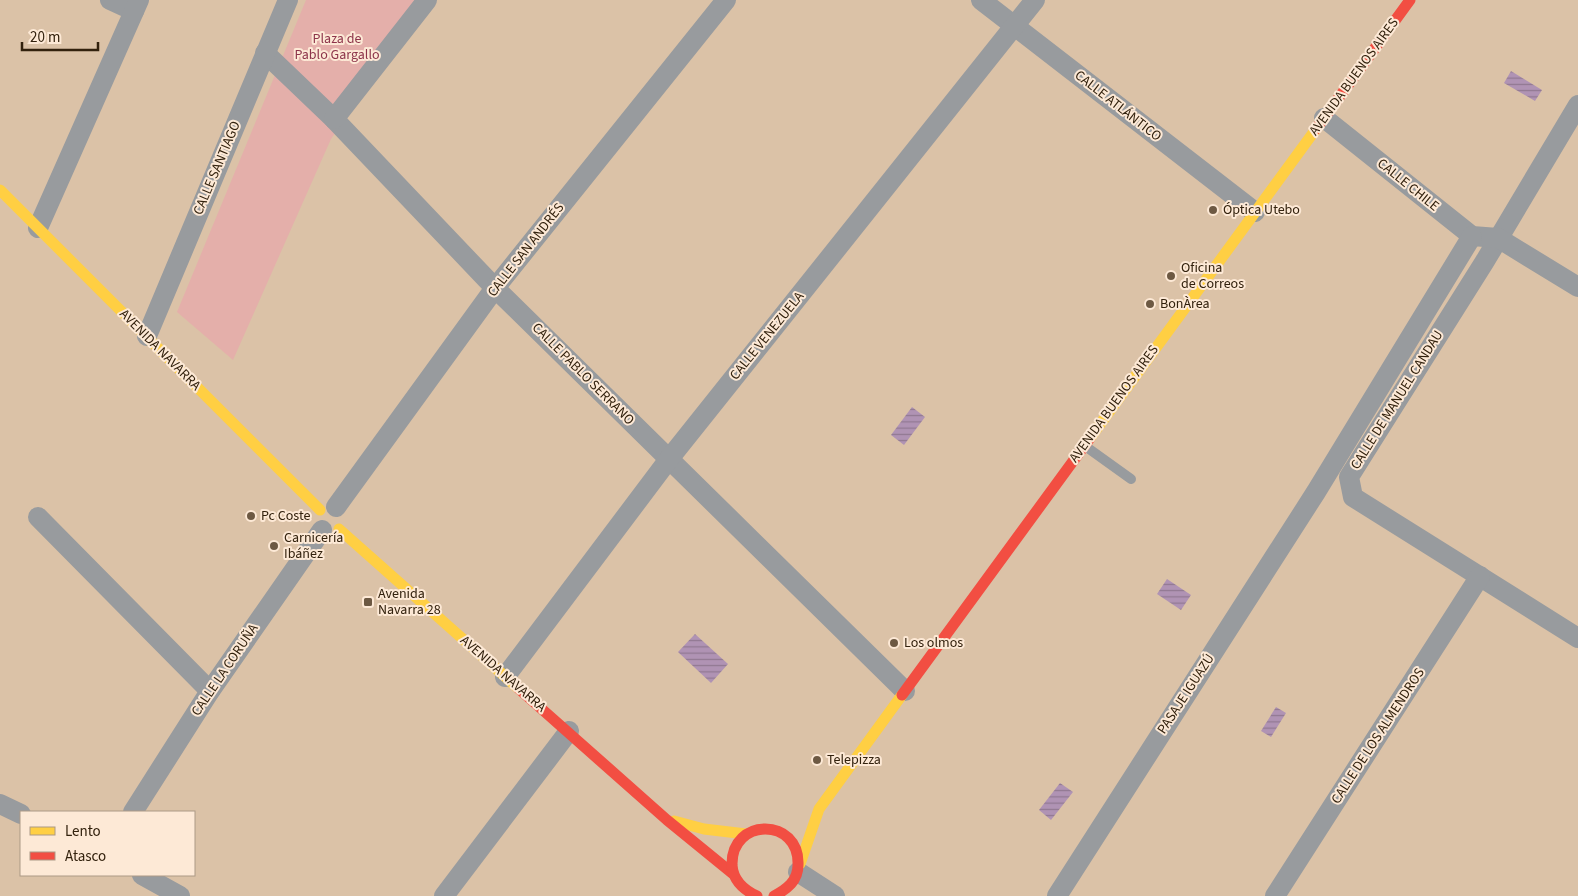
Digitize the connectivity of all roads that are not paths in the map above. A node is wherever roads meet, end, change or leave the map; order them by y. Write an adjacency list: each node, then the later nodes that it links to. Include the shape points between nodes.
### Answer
1 (110, 0): 8 (street)
2 (288, 0): 10 (street, CALLE SANTIAGO)
3 (427, 0): 13 (street)
4 (726, 0): 20 (street, CALLE SAN ANDRÉS)
5 (981, 0): 9 (street, CALLE ATLÁNTICO)
6 (1035, 0): 9 (street, CALLE VENEZUELA)
7 (1410, 0): 12 (street, AVENIDA BUENOS AIRES)
8 (136, 6): 16 (street)
9 (1014, 26): 15 (street, CALLE ATLÁNTICO); 23 (street, CALLE VENEZUELA)
10 (265, 52): 13 (street, CALLE PABLO SERRANO); 21 (street, CALLE SANTIAGO)
11 (1578, 105): 18 (street, CALLE DE MANUEL CANDAU)
12 (1324, 118): 15 (street, AVENIDA BUENOS AIRES); 17 (street, CALLE CHILE)
13 (334, 119): 20 (street, CALLE PABLO SERRANO)
14 (0, 190): 16 (street, AVENIDA NAVARRA)
15 (1255, 212): 22 (street, AVENIDA BUENOS AIRES)
16 (38, 228): 21 (street, AVENIDA NAVARRA)
17 (1472, 236): 18 (street); 48 (street, PASAJE IGUAZÚ, via 1316,492)
18 (1498, 238): 19 (street); 27 (street, CALLE DE MANUEL CANDAU, via 1349,477 1354,497)
19 (1578, 287)
20 (496, 288): 23 (street, CALLE PABLO SERRANO); 26 (street, CALLE SAN ANDRÉS)
21 (147, 336): 26 (street, AVENIDA NAVARRA)
22 (1085, 445): 24 (lane); 31 (street, AVENIDA BUENOS AIRES)
23 (669, 459): 29 (street, CALLE VENEZUELA); 31 (street, CALLE PABLO SERRANO)
24 (1132, 479)
25 (38, 518): 30 (street)
26 (329, 519): 29 (street, AVENIDA NAVARRA); 30 (street, CALLE LA CORUÑA)
27 (1480, 576): 28 (street, CALLE DE MANUEL CANDAU); 49 (street, CALLE DE LOS ALMENDROS)
28 (1578, 638)
29 (505, 677): 32 (street, AVENIDA NAVARRA)
30 (210, 690): 35 (street, CALLE LA CORUÑA)
31 (905, 691): 34 (street, AVENIDA BUENOS AIRES)
32 (569, 731): 37 (street, AVENIDA NAVARRA); 44 (street)
33 (0, 804): 36 (street)
34 (819, 809): 38 (street, AVENIDA BUENOS AIRES); 40 (street, AVENIDA BUENOS AIRES)
35 (134, 811)
36 (20, 814)
37 (667, 820): 39 (street, AVENIDA NAVARRA); 41 (street, AVENIDA NAVARRA)
38 (775, 829): 39 (street, AVENIDA BUENOS AIRES, via 760,828); 40 (street, via 791,839 799,855)
39 (746, 834): 41 (street, via 734,847)
40 (799, 868): 46 (street, via 790,886); 47 (street)
41 (732, 873): 45 (street, AVENIDA NAVARRA, via 740,886)
42 (144, 876): 43 (street)
43 (180, 896)
44 (444, 896)
45 (757, 896)
46 (774, 896)
47 (835, 896)
48 (1056, 896)
49 (1276, 896)

